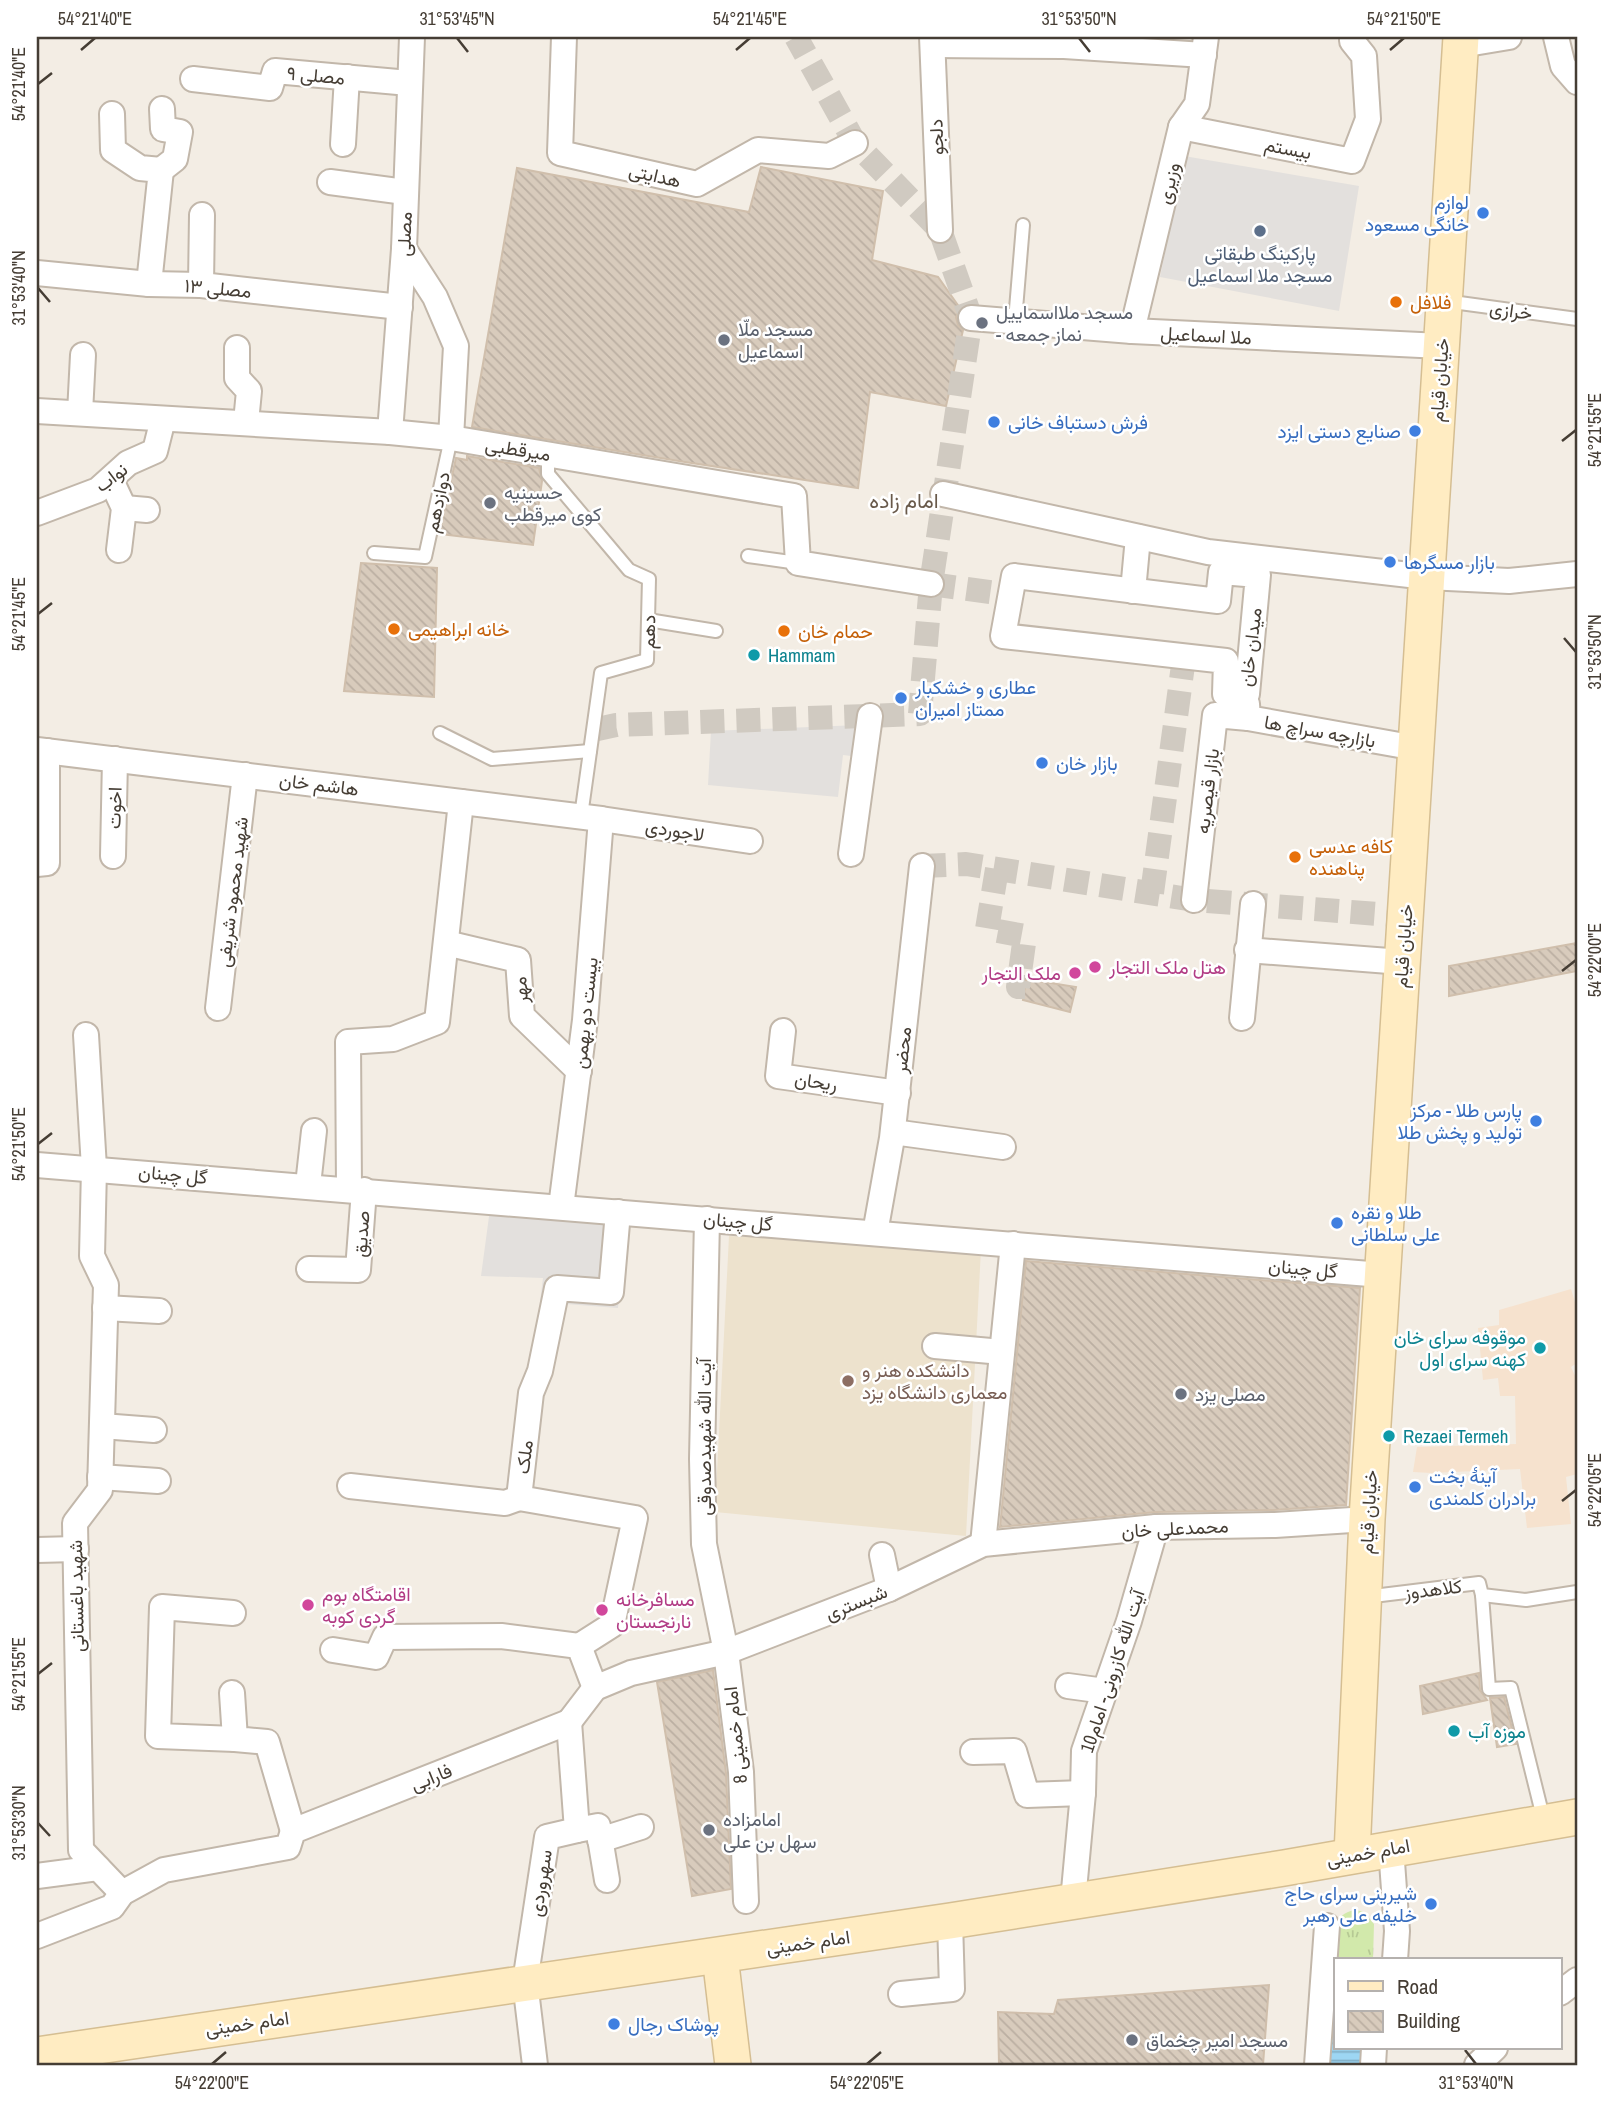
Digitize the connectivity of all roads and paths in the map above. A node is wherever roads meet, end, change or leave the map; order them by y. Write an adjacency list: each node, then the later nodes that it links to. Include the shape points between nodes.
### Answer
1 (412, 37): 12 (street, مصلی)
2 (564, 37): 16 (street, هدایتی, via 561,153 697,184 758,150 829,156)
3 (1352, 37): 15 (street, بیستم, via 1364,56 1368,119 1352,161)
4 (1509, 37): 7 (street)
5 (1556, 37): 11 (street, via 1563,66)
6 (932, 41): 8 (street); 23 (street, دلجو)
7 (1461, 41): 28 (main road, خیابان قیام)
8 (1205, 46): 15 (street, وزیری, via 1196,104)
9 (347, 77): 10 (street, مصلی ۹, via 275,71 270,88); 12 (street, مصلی ۹); 17 (street)
10 (194, 79)
11 (1577, 82)
12 (409, 83): 20 (street, مصلی)
13 (162, 110): 18 (street, via 163,129 180,132 175,159)
14 (111, 114): 18 (street, via 113,150 139,168)
15 (1181, 127): 33 (street, وزیری)
16 (855, 143)
17 (343, 144)
18 (161, 170): 26 (street)
19 (330, 182): 20 (street)
20 (405, 192): 24 (street, مصلی)
21 (202, 215): 27 (street)
22 (1023, 225): 32 (lane)
23 (940, 230)
24 (404, 249): 29 (street, مصلی); 42 (street, via 435,297 456,346)
25 (37, 273): 26 (street, مصلی ۱۳)
26 (149, 284): 27 (street, مصلی ۱۳)
27 (201, 285): 29 (street, مصلی ۱۳)
28 (1444, 301): 31 (lane, خرازی); 34 (main road, خیابان قیام)
29 (400, 307): 41 (street, مصلی)
30 (971, 318): 32 (street, ملا اسماعیل)
31 (1577, 319)
32 (1015, 321): 33 (street, ملا اسماعیل)
33 (1132, 331): 34 (street, ملا اسماعیل)
34 (1441, 346): 54 (main road, خیابان قیام)
35 (237, 348): 40 (street, via 237,378 249,391)
36 (83, 355): 38 (street)
37 (37, 411): 38 (street, میرقطبی)
38 (80, 413): 39 (street, میرقطبی)
39 (163, 419): 40 (street, میرقطبی); 44 (street, نواب, via 155,451 128,463)
40 (246, 422): 41 (street, میرقطبی)
41 (390, 432): 42 (street, میرقطبی)
42 (451, 438): 43 (street, میرقطبی); 49 (lane, دوازدهم, via 425,556)
43 (548, 454): 51 (street, میرقطبی, via 794,496); 57 (lane, دهم, via 548,474 629,570 649,579)
44 (111, 480): 46 (street, نواب, via 98,490); 48 (street, via 136,509)
45 (943, 494): 47 (street)
46 (37, 513)
47 (1138, 537): 52 (street); 56 (street)
48 (119, 550)
49 (374, 552)
50 (748, 556): 51 (lane)
51 (798, 563): 55 (street)
52 (1252, 566): 54 (street); 56 (street, میدان خان, via 1221,572 1218,601); 59 (street, میدان خان, via 1258,575)
53 (1577, 575): 54 (street, via 1509,581)
54 (1427, 577): 62 (main road, خیابان قیام)
55 (931, 584)
56 (1133, 591): 59 (street, میدان خان, via 1014,576 1003,636 1226,661 1225,694)
57 (648, 620): 58 (lane); 64 (lane, دهم, via 647,660 601,673)
58 (716, 631)
59 (1247, 706): 62 (street, بازارچه سراچ ها); 74 (street, بازار قیصریه, via 1215,715)
60 (870, 716): 70 (street)
61 (440, 733): 64 (lane, via 492,759)
62 (1416, 748): 78 (main road, خیابان قیام)
63 (42, 750): 65 (street, هاشم خان); 72 (street, via 47,863)
64 (590, 751): 68 (lane, دهم)
65 (115, 759): 66 (street, هاشم خان); 71 (street, اخوت)
66 (245, 775): 67 (street, هاشم خان); 79 (street, شهید محمود شریفی)
67 (461, 802): 68 (street, هاشم خان); 76 (street)
68 (591, 818): 69 (street, لاجوردی); 83 (street, بیست دو بهمن)
69 (750, 841)
70 (851, 854)
71 (113, 856)
72 (37, 864)
73 (922, 866): 84 (street, محضر)
74 (1194, 900)
75 (1253, 904): 77 (street)
76 (446, 943): 83 (street, مهر, via 518,960 522,1016); 91 (street, via 437,1023 393,1039 348,1042)
77 (1247, 950): 78 (street); 80 (street)
78 (1402, 962): 98 (main road, خیابان قیام)
79 (218, 1008)
80 (1242, 1018)
81 (783, 1031): 84 (street, ریحان, via 778,1076)
82 (86, 1035): 89 (street, شهید باغستانی)
83 (579, 1071): 92 (street, بیست دو بهمن)
84 (898, 1093): 86 (street, محضر)
85 (314, 1132): 90 (street)
86 (893, 1132): 87 (street); 95 (street, محضر)
87 (1003, 1147)
88 (37, 1164): 89 (street, گل چینان)
89 (94, 1168): 90 (street, گل چینان); 99 (street, شهید باغستانی, via 92,1256 106,1285)
90 (308, 1185): 91 (street, گل چینان)
91 (356, 1190): 92 (street, گل چینان); 97 (street, صدیق, via 358,1270)
92 (561, 1207): 93 (street, گل چینان)
93 (618, 1212): 94 (street, گل چینان); 108 (street, ملک, via 611,1292 557,1288 531,1393)
94 (707, 1219): 95 (street, گل چینان); 122 (street, آیت الله شهیدصدوقی, via 704,1544)
95 (875, 1233): 96 (street, گل چینان)
96 (1013, 1244): 98 (street, گل چینان); 102 (street)
97 (309, 1269)
98 (1382, 1275): 109 (main road, خیابان قیام)
99 (105, 1308): 100 (street); 103 (street, شهید باغستانی)
100 (159, 1311)
101 (935, 1346): 102 (street)
102 (1003, 1353): 111 (street)
103 (102, 1426): 104 (street); 105 (street, شهید باغستانی)
104 (154, 1430)
105 (100, 1477): 106 (street); 112 (street, شهید باغستانی, via 100,1490 75,1523)
106 (158, 1481)
107 (350, 1486): 108 (street, via 505,1503)
108 (519, 1498): 120 (street, ملک, via 635,1518 612,1625)
109 (1367, 1519): 110 (street, محمدعلی خان); 118 (main road, خیابان قیام)
110 (1156, 1527): 111 (street, محمدعلی خان); 125 (street, آیت الله کازرونی- امام10)
111 (983, 1544): 115 (street, شبستری)
112 (76, 1549): 113 (street); 138 (street, شهید باغستانی, via 81,1850)
113 (37, 1550)
114 (882, 1555): 115 (street)
115 (889, 1589): 122 (street, شبستری)
116 (1577, 1592): 117 (lane, کلاهدوز, via 1526,1600)
117 (1482, 1595): 118 (lane, کلاهدوز, via 1479,1583); 131 (lane, via 1489,1689 1511,1688)
118 (1363, 1597): 137 (main road, خیابان قیام)
119 (233, 1613): 128 (street, via 162,1606 158,1735)
120 (579, 1646): 121 (street, via 501,1636 437,1636 386,1637 376,1657); 124 (street)
121 (333, 1650)
122 (726, 1652): 124 (street, شبستری, via 631,1673); 142 (street, امام خمینی 8, via 741,1772)
123 (1068, 1686): 125 (street)
124 (595, 1688): 127 (street)
125 (1105, 1691): 130 (street, آیت الله کازرونی- امام10, via 1084,1751)
126 (232, 1692): 128 (street)
127 (569, 1722): 133 (street); 134 (street, فارابی)
128 (235, 1739): 134 (street, via 267,1742)
129 (974, 1752): 130 (street, via 1014,1751 1027,1795)
130 (1083, 1793): 143 (street, آیت الله کازرونی- امام10)
131 (1561, 1819): 136 (main road, امام خمینی)
132 (641, 1827): 135 (street)
133 (577, 1830): 135 (street, via 598,1826); 150 (street, سهروردی, via 547,1837)
134 (293, 1831): 141 (street, فارابی, via 288,1847 164,1870)
135 (600, 1840): 140 (street)
136 (1391, 1848): 137 (main road, امام خمینی); 148 (street)
137 (1352, 1855): 143 (main road, امام خمینی)
138 (98, 1868): 139 (street); 141 (street, شهید باغستانی)
139 (37, 1876)
140 (607, 1880)
141 (122, 1894): 146 (street, via 112,1906)
142 (746, 1901)
143 (1073, 1901): 144 (main road, امام خمینی)
144 (950, 1921): 147 (main road, امام خمینی); 152 (street, via 952,1989)
145 (1327, 1926): 158 (street)
146 (37, 1936)
147 (720, 1956): 150 (main road, امام خمینی); 157 (main road)
148 (1395, 1958)
149 (1577, 1980): 151 (street)
150 (525, 1982): 155 (main road, امام خمینی); 156 (street)
151 (1562, 1991)
152 (901, 1994)
153 (1493, 2050): 159 (street)
154 (37, 2055): 155 (main road, امام خمینی)
155 (79, 2057)
156 (535, 2065)
157 (733, 2065)
158 (1317, 2065)
159 (1477, 2065)

